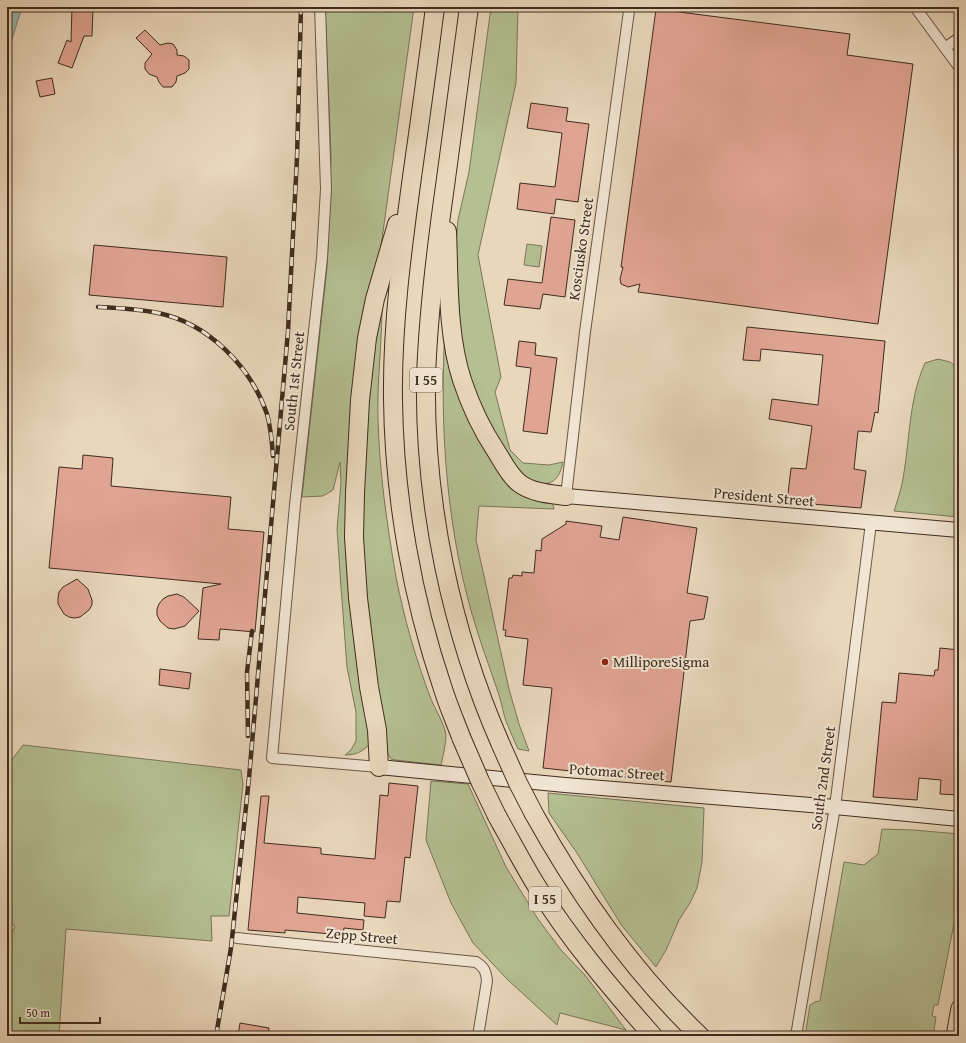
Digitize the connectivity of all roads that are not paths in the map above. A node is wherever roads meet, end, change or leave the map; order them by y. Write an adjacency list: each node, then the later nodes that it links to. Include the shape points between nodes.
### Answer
1 (320, 7): 14 (street, South 1st Street, via 325,167 322,258 295,505)
2 (435, 7): 9 (highway, I 55)
3 (470, 7): 10 (highway, I 55)
4 (628, 7): 11 (street, Kosciusko Street)
5 (915, 7): 7 (street)
6 (959, 38): 7 (street)
7 (945, 48): 8 (street)
8 (959, 67)
9 (414, 168): 15 (highway, via 375,299 360,400 356,453 354,537 358,598); 21 (highway, I 55, bridge, via 399,284 394,342 393,401 403,520 412,577 426,635 461,738 480,781 536,886 602,977)
10 (445, 186): 11 (highway, via 453,336 468,398 489,442 520,483 540,492); 22 (highway, I 55, bridge, via 429,322 426,379 428,437 432,492 441,550 454,608 474,676 488,716 518,783 554,850 615,941 671,1007)
11 (566, 496): 12 (street, President Street)
12 (872, 523): 13 (street, President Street); 16 (street, South 2nd Street)
13 (959, 530)
14 (272, 758): 15 (street, Potomac Street)
15 (380, 767): 16 (street, Potomac Street, via 565,785)
16 (835, 806): 17 (street, Potomac Street); 23 (street, South 2nd Street)
17 (959, 820)
18 (237, 938): 20 (street, Zepp Street, via 476,962 483,967 487,982)
19 (959, 1008): 24 (main road)
20 (478, 1036)
21 (653, 1036)
22 (700, 1036)
23 (796, 1036)
24 (954, 1036)

